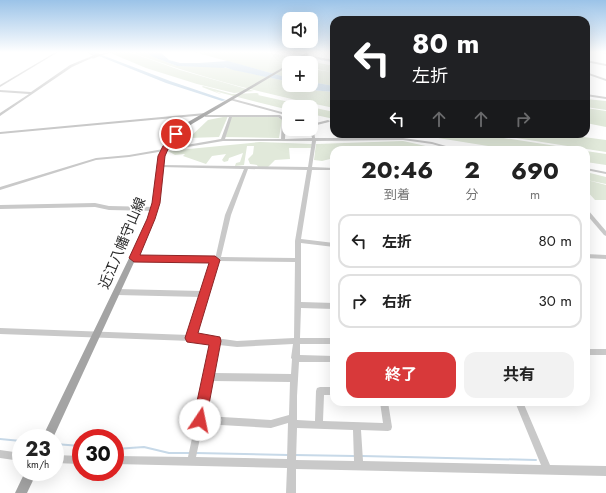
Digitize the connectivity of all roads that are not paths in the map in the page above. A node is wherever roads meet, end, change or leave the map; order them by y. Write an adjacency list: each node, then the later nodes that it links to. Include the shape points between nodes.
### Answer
1 (19, 75): 8 (street)
2 (58, 75): 10 (street)
3 (272, 75): 13 (main road, 近江八幡守山線)
4 (591, 75): 6 (street)
5 (590, 77): 6 (street)
6 (599, 78): 7 (street)
7 (605, 81)
8 (0, 86)
9 (0, 91): 10 (street)
10 (33, 93): 16 (street)
11 (590, 96): 12 (street)
12 (606, 98)
13 (231, 99): 14 (street); 17 (main road, 近江八幡守山線)
14 (266, 109): 15 (street); 18 (street)
15 (282, 113)
16 (0, 115)
17 (206, 115): 19 (street); 24 (street); 32 (main road, 近江八幡守山線, via 176,134)
18 (264, 115): 19 (street); 20 (street)
19 (231, 116): 28 (street)
20 (282, 117)
21 (328, 121): 22 (street)
22 (318, 123)
23 (0, 133): 24 (street)
24 (8, 133): 25 (street)
25 (0, 136)
26 (283, 136): 29 (street)
27 (313, 136): 30 (street)
28 (223, 140): 29 (street); 32 (street)
29 (283, 140): 30 (street)
30 (314, 141): 31 (street, via 403,139); 36 (street)
31 (441, 146)
32 (164, 150): 33 (main road, 近江八幡守山線); 39 (street, via 90,161)
33 (160, 166): 34 (street); 41 (main road, 近江八幡守山線)
34 (246, 168): 36 (street); 51 (street, via 228,215 219,256)
35 (330, 169): 36 (street)
36 (310, 170): 46 (street)
37 (590, 170): 38 (street)
38 (606, 173)
39 (0, 189)
40 (0, 206): 41 (street, via 95,205 109,208)
41 (154, 209): 50 (main road, 近江八幡守山線)
42 (590, 216): 44 (street)
43 (590, 220): 44 (street)
44 (594, 220): 45 (street)
45 (606, 234)
46 (298, 241): 47 (street); 52 (street)
47 (330, 245)
48 (590, 256): 49 (street)
49 (606, 256)
50 (134, 258): 51 (street); 53 (main road, 近江八幡守山線)
51 (215, 260): 52 (street); 54 (street)
52 (298, 260): 55 (street)
53 (117, 292): 54 (street); 58 (main road, 近江八幡守山線)
54 (204, 294): 59 (street)
55 (297, 305): 56 (street); 61 (street)
56 (330, 306)
57 (0, 331): 58 (street)
58 (98, 334): 59 (street); 76 (main road, 近江八幡守山線)
59 (191, 338): 60 (street)
60 (216, 341): 61 (street, via 237,344); 67 (street)
61 (297, 341): 62 (street); 65 (street)
62 (330, 341)
63 (590, 352): 64 (street)
64 (606, 352)
65 (295, 358): 66 (street); 68 (street)
66 (330, 360)
67 (208, 377): 68 (street); 72 (street)
68 (294, 378): 73 (street)
69 (330, 391): 74 (street, via 320,391)
70 (385, 406): 75 (street, via 388,427)
71 (521, 406): 83 (street)
72 (200, 420): 73 (street, via 271,424); 80 (street)
73 (292, 421): 74 (street); 81 (street)
74 (319, 425): 75 (street)
75 (357, 426): 82 (street)
76 (52, 429)
77 (0, 454): 78 (street)
78 (12, 456)
79 (124, 460): 80 (street)
80 (191, 462): 81 (street)
81 (290, 464): 82 (street); 87 (street)
82 (359, 466): 83 (street)
83 (547, 469): 84 (street)
84 (606, 471)
85 (27, 481): 86 (main road)
86 (21, 493)
87 (291, 493)

